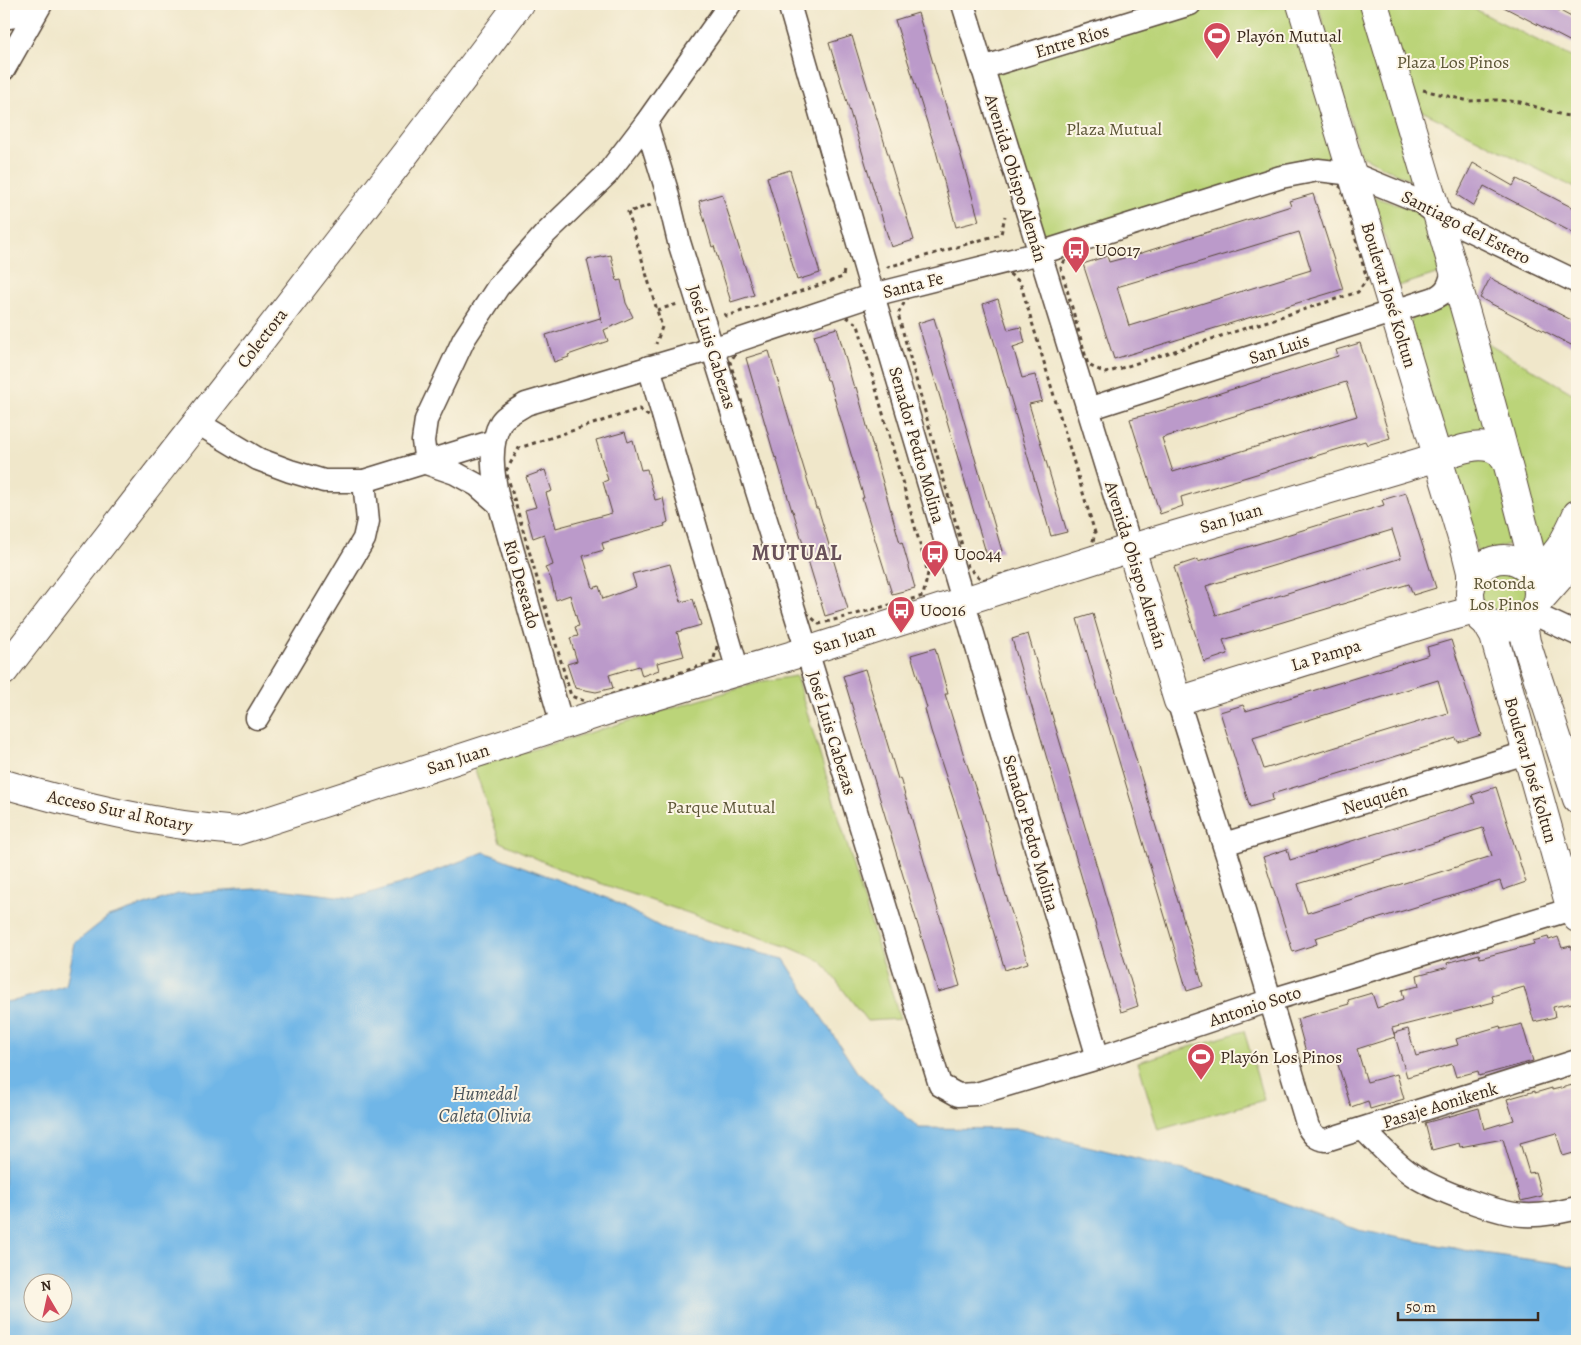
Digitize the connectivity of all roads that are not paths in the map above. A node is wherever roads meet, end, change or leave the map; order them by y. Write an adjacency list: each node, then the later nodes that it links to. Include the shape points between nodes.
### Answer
1 (519, 4): 24 (street, Colectora, via 341,239)
2 (730, 4): 13 (street)
3 (789, 4): 19 (street, Senador Pedro Molina)
4 (963, 4): 11 (street, Avenida Obispo Alemán)
5 (1190, 4): 9 (street, Entre Ríos)
6 (1301, 4): 14 (street, Boulevar José Koltun)
7 (1374, 4): 15 (street)
8 (38, 8): 10 (street); 12 (street)
9 (1139, 12): 11 (street, Entre Ríos)
10 (4, 18)
11 (982, 68): 16 (street, Avenida Obispo Alemán)
12 (4, 69)
13 (646, 123): 21 (street, José Luis Cabezas); 27 (street, via 607,174 545,234 498,287 478,317 426,420 423,441)
14 (1353, 174): 15 (street, Santiago del Estero, via 1419,201); 16 (street, Santa Fe, via 1318,170 1281,177); 20 (street, Boulevar José Koltun)
15 (1438, 215): 17 (street); 18 (street, Santiago del Estero)
16 (1040, 253): 19 (street, Santa Fe); 23 (street, Avenida Obispo Alemán)
17 (1453, 270): 20 (street, San Luis, via 1448,288 1442,295); 28 (street)
18 (1577, 282)
19 (873, 295): 21 (street, Santa Fe); 35 (street, Senador Pedro Molina)
20 (1394, 312): 23 (street, San Luis); 26 (street, Boulevar José Koltun)
21 (712, 349): 22 (street, Santa Fe); 39 (street, José Luis Cabezas)
22 (652, 356): 25 (street, Santa Fe, via 526,404 502,421); 41 (street)
23 (1088, 409): 33 (street, Avenida Obispo Alemán)
24 (196, 422): 29 (street, via 258,459 290,472 324,481); 40 (street, Colectora)
25 (494, 441): 27 (street); 30 (street, Río Deseado, via 493,473)
26 (1438, 457): 28 (street, San Juan, via 1484,446 1500,452); 33 (street, San Juan); 36 (street, Boulevar José Koltun, via 1466,548)
27 (426, 462): 29 (street); 30 (street, via 470,481)
28 (1507, 462): 34 (street, via 1530,551)
29 (364, 481): 43 (street, via 368,521 364,539)
30 (500, 505): 44 (street, Río Deseado)
31 (1577, 514): 34 (street, via 1558,552 1544,566)
32 (1577, 544): 37 (street, via 1567,569)
33 (1131, 548): 35 (street, San Juan); 42 (street, Avenida Obispo Alemán)
34 (1529, 570): 36 (street, via 1510,559 1490,562 1481,568 1474,578); 37 (street, via 1537,581 1539,593)
35 (963, 601): 39 (street, San Juan); 52 (street, Senador Pedro Molina)
36 (1477, 606): 37 (street, via 1498,627 1516,625); 42 (street, La Pampa); 45 (street, Boulevar José Koltun, via 1494,636)
37 (1532, 612): 38 (street); 47 (street, Boulevar José Koltun, via 1524,630 1526,642)
38 (1577, 634)
39 (807, 651): 41 (street, San Juan); 54 (street, José Luis Cabezas)
40 (4, 671)
41 (738, 671): 44 (street, San Juan)
42 (1178, 701): 49 (street, Avenida Obispo Alemán)
43 (257, 718)
44 (562, 725): 48 (street, San Juan)
45 (1526, 753): 49 (street, Neuquén); 50 (street, Boulevar José Koltun)
46 (4, 784): 48 (street, Acceso Sur al Rotary, via 162,823)
47 (1576, 797)
48 (237, 831)
49 (1224, 844): 51 (street, Avenida Obispo Alemán)
50 (1574, 913): 51 (street, Antonio Soto)
51 (1271, 1000): 52 (street, Antonio Soto); 55 (street, Avenida Obispo Alemán)
52 (1098, 1058): 54 (street, Antonio Soto, via 970,1095 958,1095)
53 (1577, 1061): 56 (street, Pasaje Aonikenk)
54 (940, 1085)
55 (1308, 1127): 56 (street, Pasaje Aonikenk, via 1314,1136 1326,1140)
56 (1363, 1129): 57 (street, via 1412,1175 1487,1207 1523,1215 1553,1214)
57 (1577, 1208)

